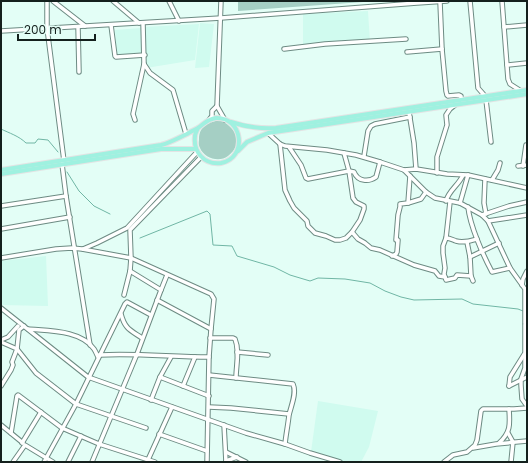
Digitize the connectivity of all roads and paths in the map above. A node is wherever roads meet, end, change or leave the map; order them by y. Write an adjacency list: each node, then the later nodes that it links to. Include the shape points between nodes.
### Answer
1 (47, 1): 18 (street)
2 (53, 1): 15 (street)
3 (113, 1): 12 (street)
4 (169, 1): 11 (street)
5 (221, 1): 10 (street)
6 (447, 1): 9 (street)
7 (470, 1): 32 (street, via 478,88)
8 (502, 1): 17 (street)
9 (440, 2): 10 (street); 22 (street)
10 (221, 18): 11 (street); 35 (street)
11 (179, 20): 12 (street)
12 (141, 23): 13 (street); 24 (street)
13 (112, 25): 15 (street); 24 (street, via 116,57)
14 (527, 25): 17 (street)
15 (84, 26): 16 (street)
16 (78, 27): 18 (street); 28 (street)
17 (504, 27): 27 (street)
18 (47, 28): 19 (street); 53 (street)
19 (1, 31)
20 (406, 40): 21 (street)
21 (284, 49)
22 (442, 49): 23 (street); 33 (street, via 447,95 459,94)
23 (407, 52)
24 (144, 55): 26 (street)
25 (527, 63): 27 (street)
26 (144, 64): 38 (street, via 133,114); 43 (street, via 150,73 173,90)
27 (507, 65): 30 (street, via 510,84)
28 (79, 72)
29 (527, 90): 30 (main road)
30 (521, 91): 32 (main road)
31 (527, 94): 32 (main road)
32 (486, 98): 33 (main road); 34 (main road); 44 (street)
33 (461, 100): 40 (main road, via 272,128 248,127)
34 (455, 105): 36 (main road); 62 (street, via 446,115 446,125 437,158)
35 (217, 106): 39 (street); 40 (street)
36 (409, 112): 37 (street); 42 (main road)
37 (410, 117): 51 (street, via 371,126); 58 (street)
38 (136, 120)
39 (209, 120): 40 (main road); 41 (main road)
40 (226, 120): 49 (main road, via 239,134)
41 (198, 128): 43 (main road); 48 (main road, via 195,135)
42 (268, 133): 45 (street); 49 (main road, via 247,142)
43 (186, 134): 53 (main road, via 161,145)
44 (491, 142)
45 (280, 144): 47 (street); 84 (street, via 285,190 294,208 307,221 308,226 315,234 335,240 343,239)
46 (526, 145): 56 (street)
47 (289, 147): 50 (street); 61 (street, via 308,179)
48 (197, 151): 52 (main road); 53 (main road, via 161,149); 83 (street)
49 (237, 151): 52 (main road, via 229,160 217,163)
50 (344, 153): 51 (street); 61 (street)
51 (364, 156): 54 (street)
52 (201, 157): 83 (street)
53 (63, 162): 59 (main road); 63 (main road); 71 (street)
54 (380, 162): 60 (street); 61 (street, via 376,177 373,179 364,180)
55 (500, 163): 68 (street)
56 (525, 165): 57 (street)
57 (518, 166)
58 (416, 169): 60 (street); 62 (street)
59 (1, 170)
60 (404, 170): 66 (street)
61 (349, 172): 84 (street, via 353,198 364,206 360,220)
62 (437, 173): 64 (street)
63 (1, 174)
64 (463, 175): 65 (street); 72 (street, via 448,195)
65 (468, 175): 67 (street); 75 (street)
66 (410, 176): 70 (street); 74 (street)
67 (486, 179): 68 (street); 78 (street)
68 (492, 180): 69 (street)
69 (527, 188)
70 (426, 192): 72 (street, via 435,198); 74 (street, via 422,198)
71 (66, 196): 76 (street); 80 (street)
72 (448, 201): 75 (street); 85 (street)
73 (527, 202): 78 (street)
74 (408, 203): 92 (street, via 400,204 397,252)
75 (460, 203): 77 (street)
76 (1, 206)
77 (468, 207): 78 (street); 86 (street)
78 (484, 214): 81 (street)
79 (527, 215): 81 (street)
80 (70, 217): 82 (street); 89 (street)
81 (488, 221): 88 (street)
82 (1, 229)
83 (129, 229): 90 (street); 95 (street)
84 (352, 232): 92 (street, via 371,248)
85 (446, 238): 87 (street); 101 (street, via 443,246)
86 (477, 239): 87 (street); 91 (street)
87 (466, 242): 93 (street)
88 (499, 244): 91 (street); 96 (street)
89 (75, 248): 90 (street); 94 (street); 119 (street)
90 (82, 249): 95 (street)
91 (482, 251): 93 (street); 96 (street, via 492,272)
92 (392, 256): 101 (street)
93 (470, 257): 100 (street)
94 (1, 258)
95 (131, 258): 97 (street); 99 (street)
96 (510, 268): 103 (street)
97 (130, 271): 104 (street); 105 (street)
98 (527, 271): 103 (street)
99 (167, 275): 104 (street); 115 (street, via 213,296)
100 (471, 276): 101 (street, via 457,275 447,281); 102 (street)
101 (445, 277)
102 (474, 281)
103 (522, 285): 111 (street, via 525,289)
104 (161, 290): 106 (street)
105 (124, 295)
106 (157, 300): 109 (street); 115 (street)
107 (1, 308): 110 (street)
108 (121, 314): 109 (street, via 127,302); 116 (street, via 123,323); 125 (street)
109 (151, 315): 116 (street)
110 (16, 320): 112 (street); 113 (street)
111 (524, 323): 114 (street); 122 (street)
112 (19, 328): 113 (street); 118 (street); 120 (street)
113 (26, 328): 119 (street, via 61,332 81,338); 130 (street)
114 (527, 328)
115 (211, 329): 117 (street)
116 (142, 338): 123 (street)
117 (210, 338): 121 (street, via 233,338 237,343); 128 (street)
118 (1, 341): 120 (street)
119 (90, 345): 125 (street)
120 (17, 349): 135 (street, via 11,370); 140 (street, via 36,373)
121 (237, 352): 124 (street); 133 (street)
122 (525, 353): 134 (street, via 525,368); 134 (street, via 510,377 509,386)
123 (137, 354): 125 (street); 126 (street); 137 (street)
124 (268, 355)
125 (99, 356): 130 (street)
126 (171, 357): 127 (street); 131 (street)
127 (195, 357): 128 (street); 136 (street)
128 (209, 357): 129 (street)
129 (209, 376): 133 (street); 138 (street)
130 (88, 377): 137 (street); 140 (street)
131 (160, 377): 136 (street); 139 (street)
132 (527, 377): 134 (street)
133 (236, 378): 146 (street, via 293,384 294,396)
134 (521, 379): 143 (street, via 522,399)
135 (1, 386)
136 (183, 386): 138 (street)
137 (122, 389): 139 (street); 147 (street)
138 (209, 396): 142 (street)
139 (151, 400): 141 (street)
140 (76, 404): 147 (street); 151 (street)
141 (172, 407): 148 (street); 155 (street)
142 (209, 407): 146 (street); 148 (street)
143 (527, 407): 144 (street)
144 (509, 409): 154 (street); 163 (street, via 481,411 477,440)
145 (40, 412): 151 (street); 153 (street, via 18,395); 159 (street)
146 (290, 414): 161 (street)
147 (111, 416): 152 (street); 160 (street)
148 (209, 420): 150 (street); 164 (street)
149 (1, 425): 153 (street)
150 (224, 425): 161 (street); 165 (street)
151 (62, 428): 156 (street); 167 (street)
152 (146, 428)
153 (11, 433): 159 (street)
154 (508, 433): 158 (street); 162 (street)
155 (159, 434): 164 (street); 168 (street)
156 (81, 436): 160 (street); 171 (street)
157 (527, 441): 158 (street)
158 (513, 442): 162 (street); 179 (street)
159 (24, 444): 167 (street); 169 (street)
160 (99, 444): 168 (street); 172 (street)
161 (285, 444): 177 (street)
162 (499, 444): 163 (street)
163 (472, 448): 178 (street, via 467,452 453,455)
164 (207, 451): 174 (street)
165 (226, 452): 166 (street); 175 (street)
166 (237, 457): 175 (street); 176 (street)
167 (45, 460): 170 (street)
168 (147, 461): 173 (street)
169 (13, 462)
170 (53, 462)
171 (68, 462)
172 (92, 462)
173 (156, 462)
174 (207, 462)
175 (226, 462)
176 (246, 462)
177 (340, 462)
178 (444, 462)
179 (511, 462)

